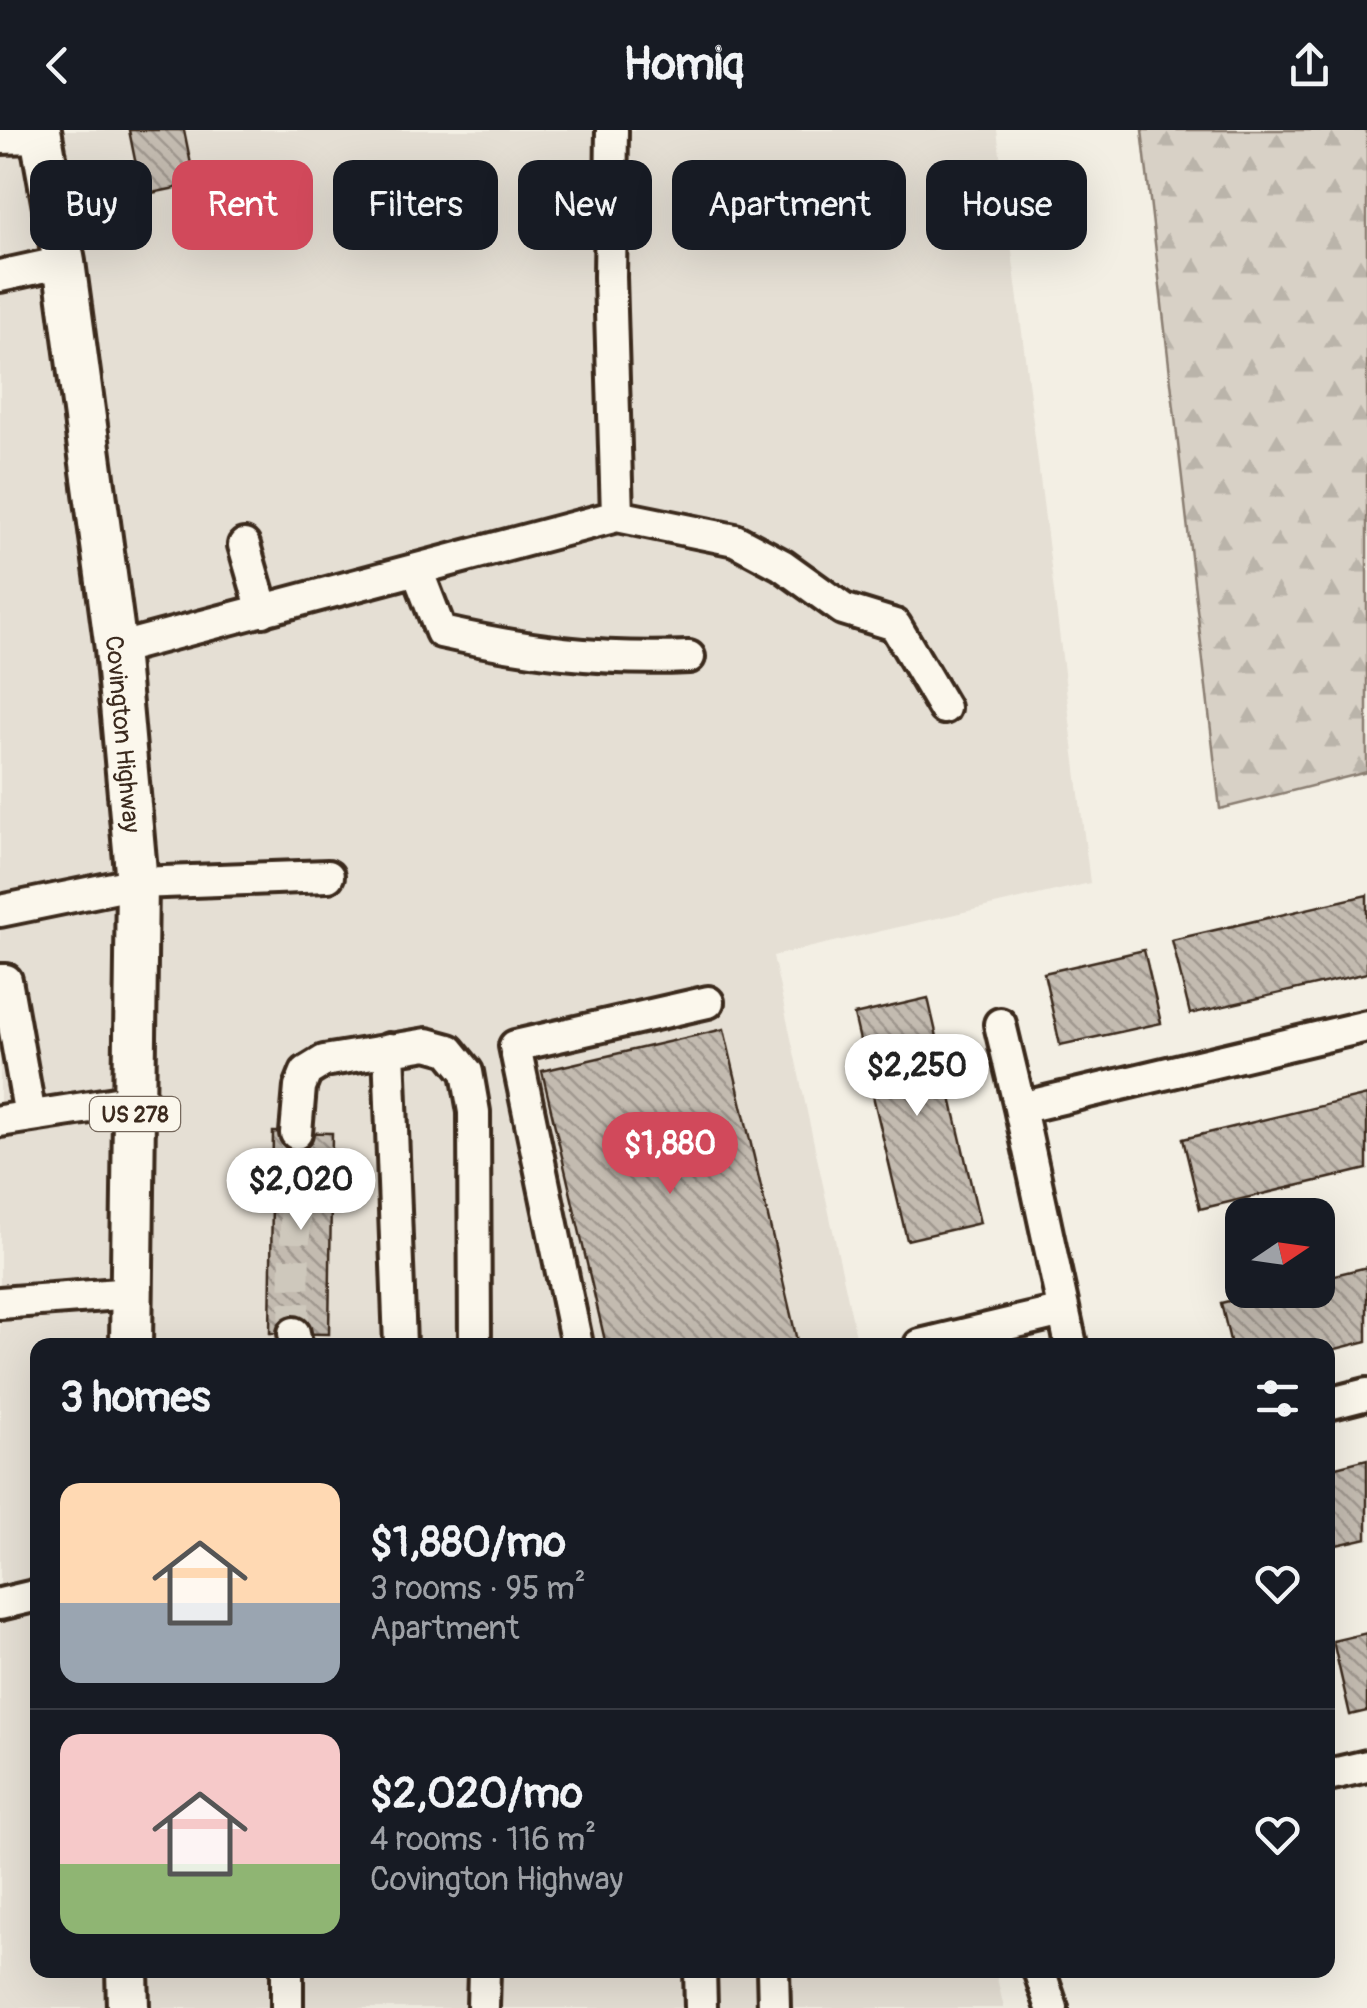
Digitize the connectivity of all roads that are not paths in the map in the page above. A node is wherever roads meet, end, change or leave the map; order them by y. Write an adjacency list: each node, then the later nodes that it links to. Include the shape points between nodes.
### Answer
1 (612, 130): 6 (street)
2 (41, 133): 3 (street); 4 (main road, Covington Highway / US 278)
3 (0, 138)
4 (64, 262): 5 (street); 10 (main road, Covington Highway / US 278)
5 (0, 276)
6 (617, 516): 8 (street); 12 (street, via 735,540 782,564 843,609 895,625)
7 (244, 545): 9 (street)
8 (418, 570): 9 (street); 11 (street, via 440,632 624,660)
9 (264, 611): 10 (street)
10 (116, 649): 14 (main road, Covington Highway / US 278)
11 (689, 658)
12 (944, 708)
13 (328, 876): 14 (street)
14 (138, 883): 15 (street); 21 (main road, Covington Highway / US 278)
15 (0, 911)
16 (0, 980): 23 (street, via 6,980)
17 (708, 1002): 31 (street, via 516,1046)
18 (1000, 1024): 22 (street)
19 (1367, 1026): 22 (street)
20 (389, 1049): 24 (street, via 306,1072); 29 (street); 30 (street, via 427,1044 449,1050 467,1072 474,1112)
21 (135, 1100): 23 (street); 25 (main road, Covington Highway / US 278)
22 (1020, 1108): 27 (street)
23 (15, 1119)
24 (296, 1132)
25 (132, 1293): 26 (street); 28 (main road, Covington Highway / US 278)
26 (0, 1303)
27 (1064, 1311): 32 (street); 33 (street)
28 (132, 1338)
29 (400, 1338)
30 (475, 1338)
31 (576, 1338)
32 (950, 1338)
33 (1070, 1338)
34 (1367, 1394): 35 (street)
35 (1335, 1402)
36 (30, 1597): 37 (street)
37 (0, 1604)
38 (1367, 1766): 39 (street)
39 (1335, 1773)
40 (128, 1978): 46 (main road)
41 (287, 1978): 47 (street)
42 (484, 1978): 48 (street)
43 (700, 1978): 49 (street)
44 (773, 1978): 50 (street)
45 (1042, 1978): 51 (street)
46 (128, 2008)
47 (287, 2008)
48 (483, 2008)
49 (701, 2008)
50 (774, 2008)
51 (1052, 2008)

